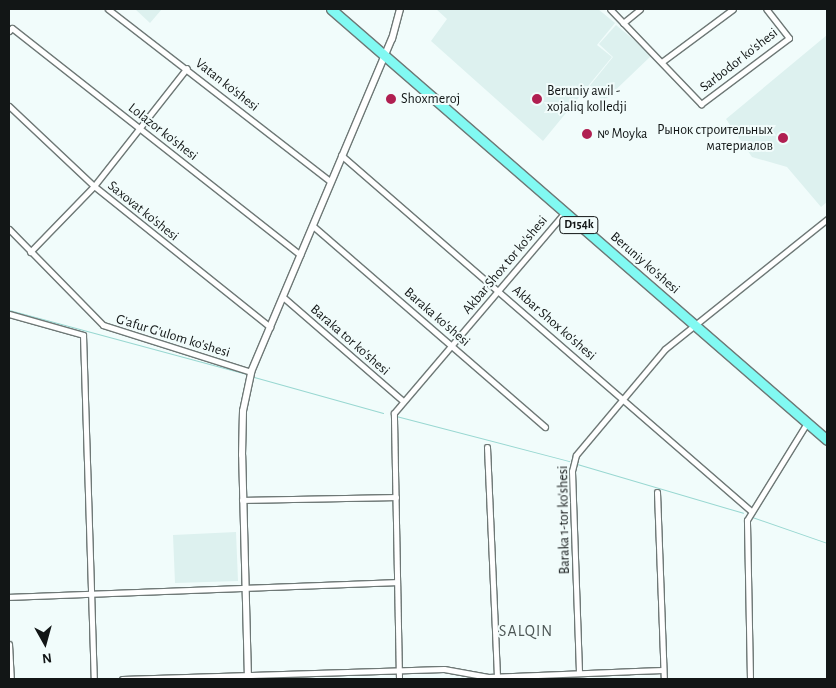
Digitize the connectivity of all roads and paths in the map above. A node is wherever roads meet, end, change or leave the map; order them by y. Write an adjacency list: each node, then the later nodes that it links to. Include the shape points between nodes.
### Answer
1 (108, 9): 12 (street, Vatan ko'shesi)
2 (331, 9): 10 (main road, Beruniy ko'shesi / D154k)
3 (400, 9): 10 (street)
4 (610, 9): 8 (street)
5 (640, 9): 8 (street)
6 (732, 9): 11 (street)
7 (766, 9): 11 (street, Sarbodor ko'shesi, via 789,38 701,104)
8 (623, 23): 11 (street)
9 (10, 29): 14 (street, Lolazor ko'shesi)
10 (385, 55): 15 (street); 18 (main road, Beruniy ko'shesi / D154k)
11 (663, 61)
12 (187, 68): 14 (street); 16 (street, Vatan ko'shesi)
13 (9, 106): 17 (street, Saxovat ko'shesi)
14 (141, 128): 17 (street); 23 (street, Lolazor ko'shesi)
15 (341, 156): 16 (street); 24 (street, Akbar Shox ko'shesi)
16 (330, 181): 20 (street)
17 (94, 186): 22 (street); 28 (street, Saxovat ko'shesi)
18 (565, 212): 24 (street, Akbar Shox tor ko'shesi); 27 (main road, Beruniy ko'shesi / D154k)
19 (827, 219): 27 (street, Baraka 1-tor ko'shesi)
20 (313, 226): 23 (street); 29 (street, Baraka ko'shesi)
21 (9, 229): 22 (street, G'afur G'ulom ko'shesi)
22 (30, 252): 30 (street, G'afur G'ulom ko'shesi, via 102,325)
23 (300, 255): 25 (street)
24 (499, 290): 29 (street, Akbar Shox tor ko'shesi); 31 (street, Akbar Shox ko'shesi)
25 (283, 297): 28 (street); 32 (street, Baraka tor ko'shesi)
26 (9, 314): 43 (street, via 83,335)
27 (693, 323): 31 (street, Baraka 1-tor ko'shesi); 33 (main road, Beruniy ko'shesi / D154k)
28 (270, 327): 30 (street)
29 (452, 344): 32 (street, Akbar Shox tor ko'shesi); 34 (street, Baraka ko'shesi)
30 (251, 372): 39 (street, via 243,411)
31 (623, 398): 40 (street, Akbar Shox ko'shesi); 48 (street, Baraka 1-tor ko'shesi, via 576,455 572,471)
32 (402, 400): 38 (street, via 392,426)
33 (807, 423): 35 (main road, Beruniy ko'shesi / D154k); 40 (street)
34 (545, 427)
35 (827, 440)
36 (487, 447): 50 (street)
37 (657, 492): 46 (street)
38 (396, 497): 39 (street); 41 (street)
39 (242, 500): 42 (street)
40 (750, 510): 56 (street)
41 (397, 582): 42 (street); 47 (street)
42 (245, 588): 43 (street); 49 (street)
43 (90, 595): 44 (street); 52 (street)
44 (9, 596)
45 (9, 644): 51 (street)
46 (663, 670): 48 (street); 55 (street)
47 (399, 672): 49 (street); 50 (street, via 444,669); 54 (street)
48 (579, 672): 50 (street)
49 (248, 677): 53 (street)
50 (497, 678)
51 (11, 679)
52 (94, 679)
53 (122, 679)
54 (399, 679)
55 (664, 679)
56 (750, 679)

